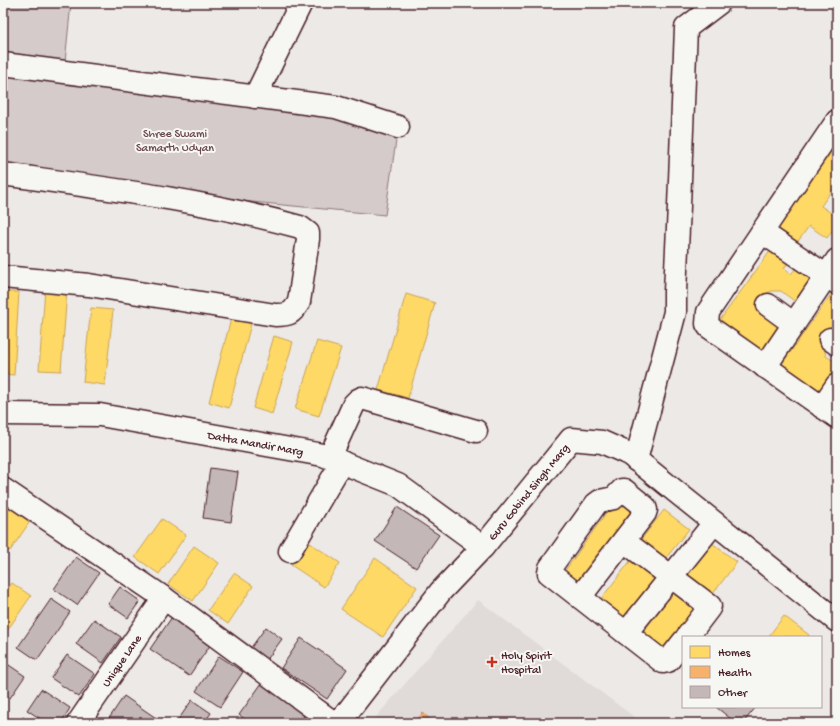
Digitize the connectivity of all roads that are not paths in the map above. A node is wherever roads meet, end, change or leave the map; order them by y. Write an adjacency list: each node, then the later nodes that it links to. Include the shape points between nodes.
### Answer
1 (301, 3): 4 (street)
2 (719, 3): 19 (street, via 686,28 675,312)
3 (3, 64): 4 (street)
4 (255, 97): 6 (street, via 336,107)
5 (837, 121): 8 (street)
6 (398, 127)
7 (3, 174): 10 (street, via 224,208 300,228 308,233 299,302 294,311 287,315 89,285)
8 (762, 232): 9 (street); 13 (street, via 708,312 706,320 709,327)
9 (834, 273): 12 (street)
10 (3, 277)
11 (768, 305): 12 (street)
12 (794, 324): 13 (street)
13 (765, 367): 15 (street)
14 (837, 385): 15 (street)
15 (830, 412)
16 (3, 414): 18 (street, Datta Mandir Marg, via 100,415 323,455)
17 (476, 430): 18 (street, via 362,398 354,404)
18 (336, 460): 23 (street, Datta Mandir Marg, via 398,485); 24 (street)
19 (636, 460): 21 (street, Guru Gobind Singh Marg); 23 (street, Guru Gobind Singh Marg, via 629,454 602,442 571,439)
20 (3, 489): 27 (street)
21 (714, 523): 25 (street); 28 (street, Guru Gobind Singh Marg)
22 (624, 541): 25 (street); 26 (street); 26 (street, via 646,510 645,506 622,490 614,498 596,504 549,569 550,574)
23 (483, 547): 34 (street, Guru Gobind Singh Marg, via 441,591)
24 (290, 551)
25 (671, 576): 29 (street); 30 (street, via 710,606)
26 (580, 597): 29 (street)
27 (164, 598): 32 (street, Unique Lane); 33 (street)
28 (837, 622)
29 (626, 633): 31 (street, via 666,662)
30 (688, 636)
31 (682, 643)
32 (78, 723)
33 (334, 723)
34 (339, 723)

